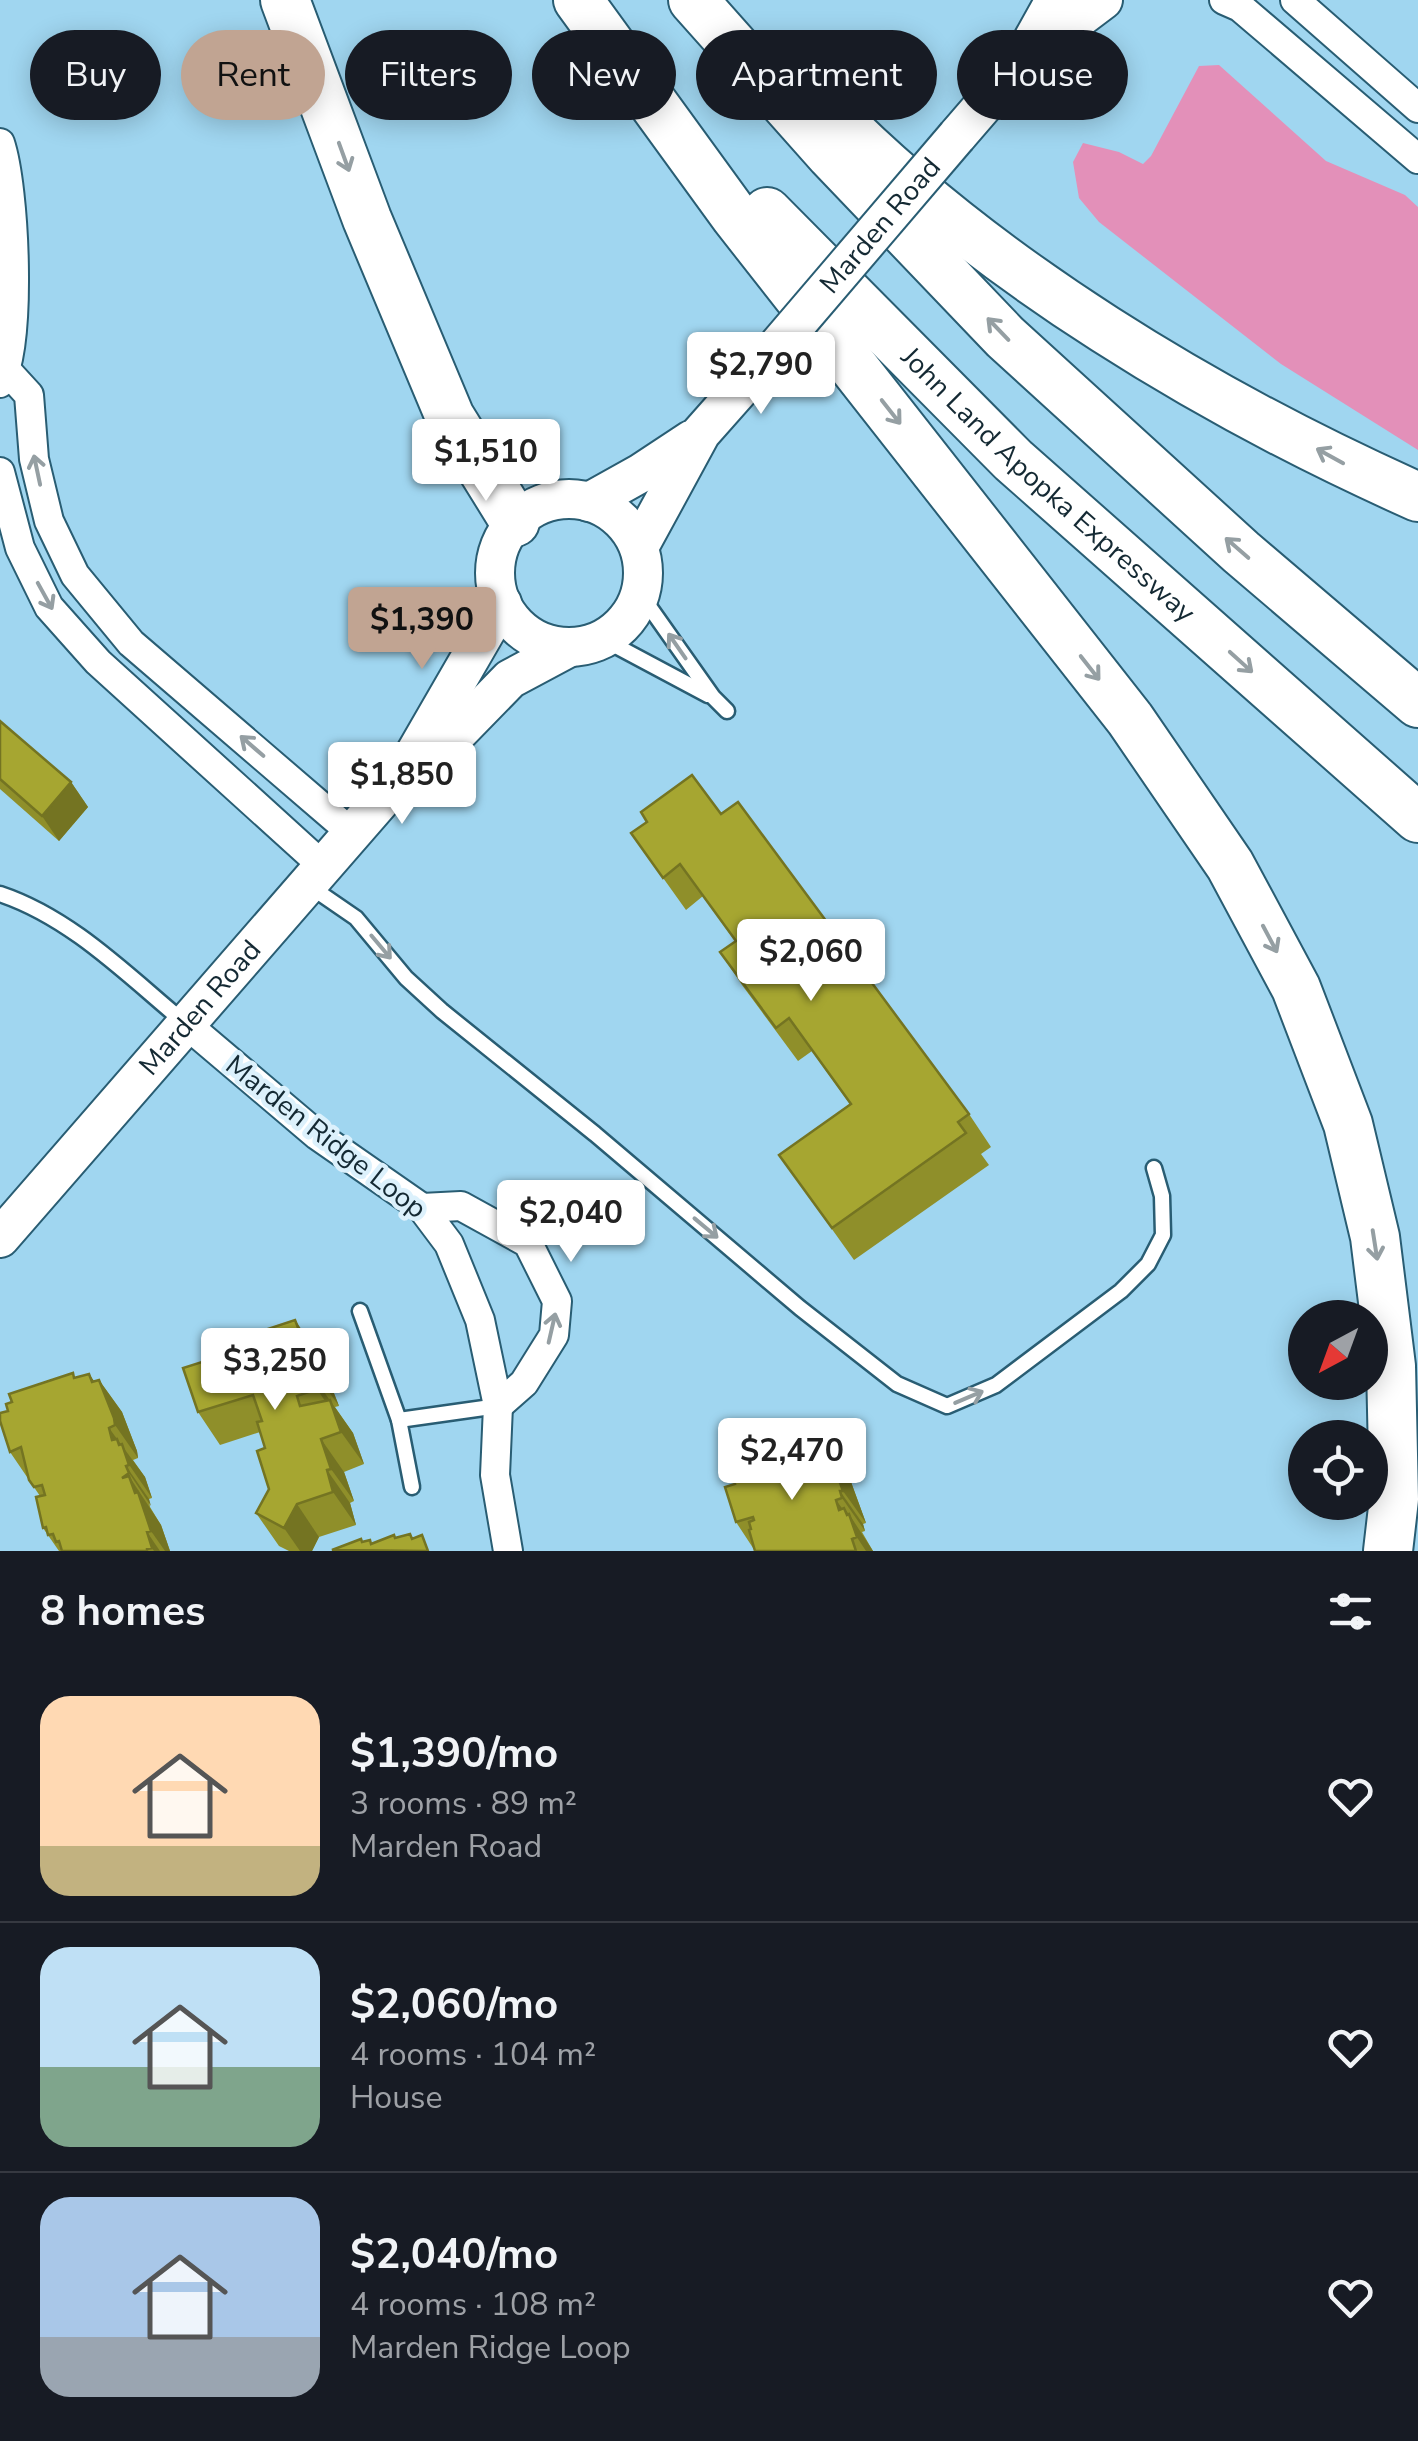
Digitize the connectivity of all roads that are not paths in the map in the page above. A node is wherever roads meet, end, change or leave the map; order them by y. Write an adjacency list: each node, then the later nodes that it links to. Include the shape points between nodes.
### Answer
1 (285, 0): 20 (highway, one-way to 20, via 450,417)
2 (578, 0): 33 (highway, John Land Apopka Expressway, one-way to 33, via 764,210 1013,460); 46 (highway, one-way to 46, via 735,216 1130,719 1230,865 1296,988 1348,1124 1375,1236 1391,1366 1394,1499)
3 (693, 0): 28 (highway, one-way to 3, via 1005,337)
4 (721, 0): 18 (highway, one-way to 4, via 1134,348 988,249 852,134)
5 (1056, 0): 9 (street, Marden Road)
6 (1104, 0): 10 (street, Marden Road)
7 (1224, 0): 14 (street)
8 (1295, 0): 11 (street)
9 (1039, 30)
10 (1064, 30)
11 (1418, 108)
12 (971, 120): 16 (street, Marden Road, bridge)
13 (0, 143): 15 (street, via 12,222 12,316)
14 (1418, 159)
15 (3, 377): 21 (street, one-way to 15, via 34,459 29,395)
16 (701, 433): 19 (street, Marden Road); 22 (street, Marden Road)
17 (0, 472): 23 (street)
18 (1418, 498)
19 (589, 502): 20 (street, via 549,502); 22 (street, via 627,527)
20 (515, 522): 25 (street, via 495,566)
21 (56, 536): 23 (street); 29 (street, via 75,575 131,642)
22 (639, 547): 24 (street)
23 (20, 548): 31 (street, one-way to 31, via 50,607 98,662)
24 (641, 594): 26 (street, via 613,634); 27 (lane, one-way to 24)
25 (502, 603): 26 (street, via 522,631 544,643); 32 (street, Marden Road)
26 (585, 643): 27 (lane); 32 (street, Marden Road, via 510,679 432,760)
27 (712, 697): 30 (lane)
28 (1418, 702)
29 (211, 710): 31 (street); 34 (street, one-way to 29)
30 (727, 711)
31 (187, 740): 35 (street)
32 (402, 776): 34 (street, Marden Road)
33 (1418, 818)
34 (352, 833): 35 (street, Marden Road)
35 (315, 876): 37 (street, Marden Road); 38 (lane, one-way to 38, via 442,1011 800,1308 898,1384 947,1406 996,1385 1148,1264 1162,1236)
36 (0, 894): 37 (lane, via 78,934)
37 (186, 1024): 39 (street, Marden Ridge Loop, via 316,1135); 40 (street, Marden Road)
38 (1154, 1168)
39 (422, 1208): 42 (street, Marden Ridge Loop, via 449,1244 480,1320); 42 (street, one-way to 39, via 524,1383 554,1335 557,1301 528,1242 461,1206)
40 (0, 1238)
41 (360, 1311): 43 (lane)
42 (498, 1406): 43 (lane); 45 (street, Marden Ridge Loop, via 495,1476)
43 (399, 1420): 44 (lane)
44 (412, 1487)
45 (508, 1551)
46 (1388, 1551)

